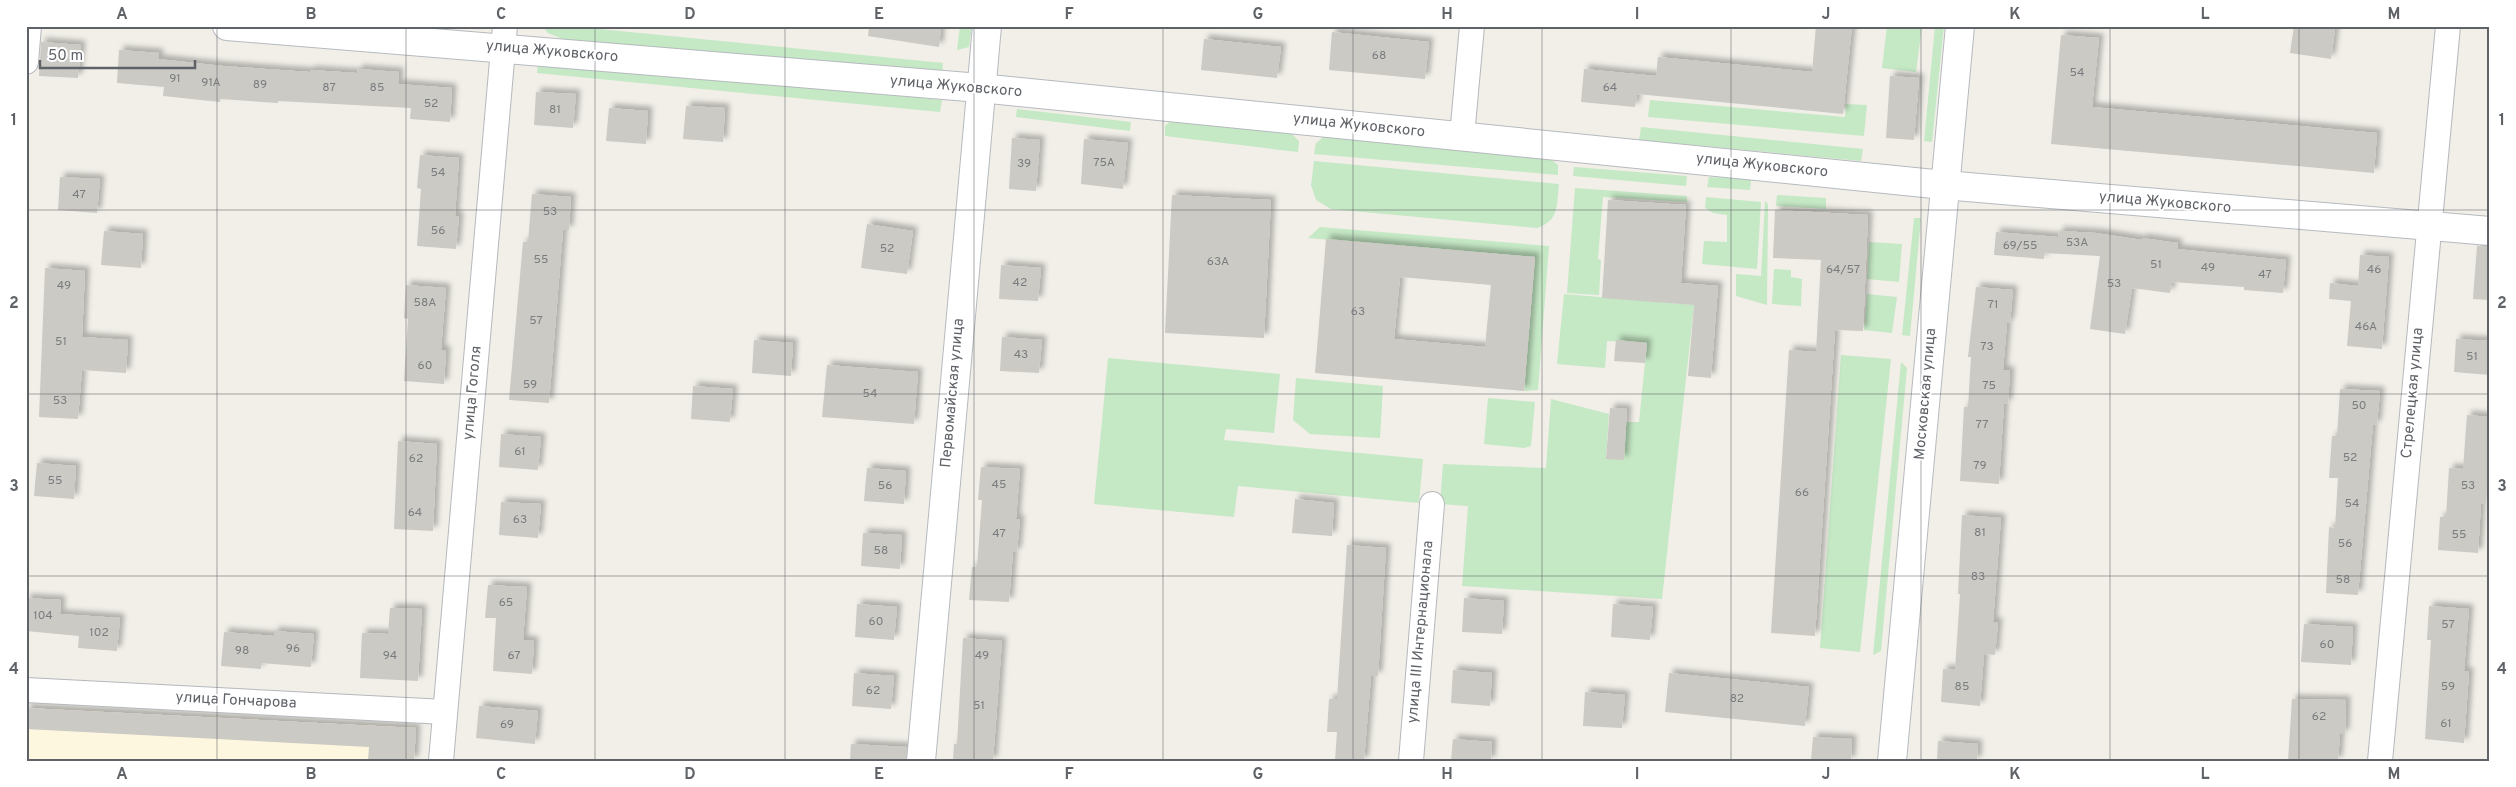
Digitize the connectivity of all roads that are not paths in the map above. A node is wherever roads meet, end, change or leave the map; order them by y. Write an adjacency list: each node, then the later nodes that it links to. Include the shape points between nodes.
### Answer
1 (29, 26): 8 (street)
2 (227, 26): 7 (street, улица Жуковского)
3 (987, 26): 9 (street, Первомайская улица)
4 (1472, 26): 10 (street)
5 (1960, 26): 11 (street, Московская улица)
6 (2448, 26): 12 (street, Стрелецкая улица)
7 (504, 37): 9 (street, улица Жуковского); 16 (street, улица Гоголя)
8 (26, 62)
9 (980, 88): 10 (street, улица Жуковского); 18 (street, Первомайская улица)
10 (1462, 136): 11 (street, улица Жуковского)
11 (1944, 184): 12 (street, улица Жуковского); 20 (street, Московская улица)
12 (2429, 225): 13 (street, улица Жуковского); 21 (street, Стрелецкая улица)
13 (2490, 231)
14 (1432, 504): 19 (street, улица III Интернационала)
15 (26, 690): 16 (street, улица Гончарова)
16 (445, 712): 17 (street, улица Гоголя)
17 (442, 761)
18 (921, 761)
19 (1411, 761)
20 (1892, 761)
21 (2380, 761)

